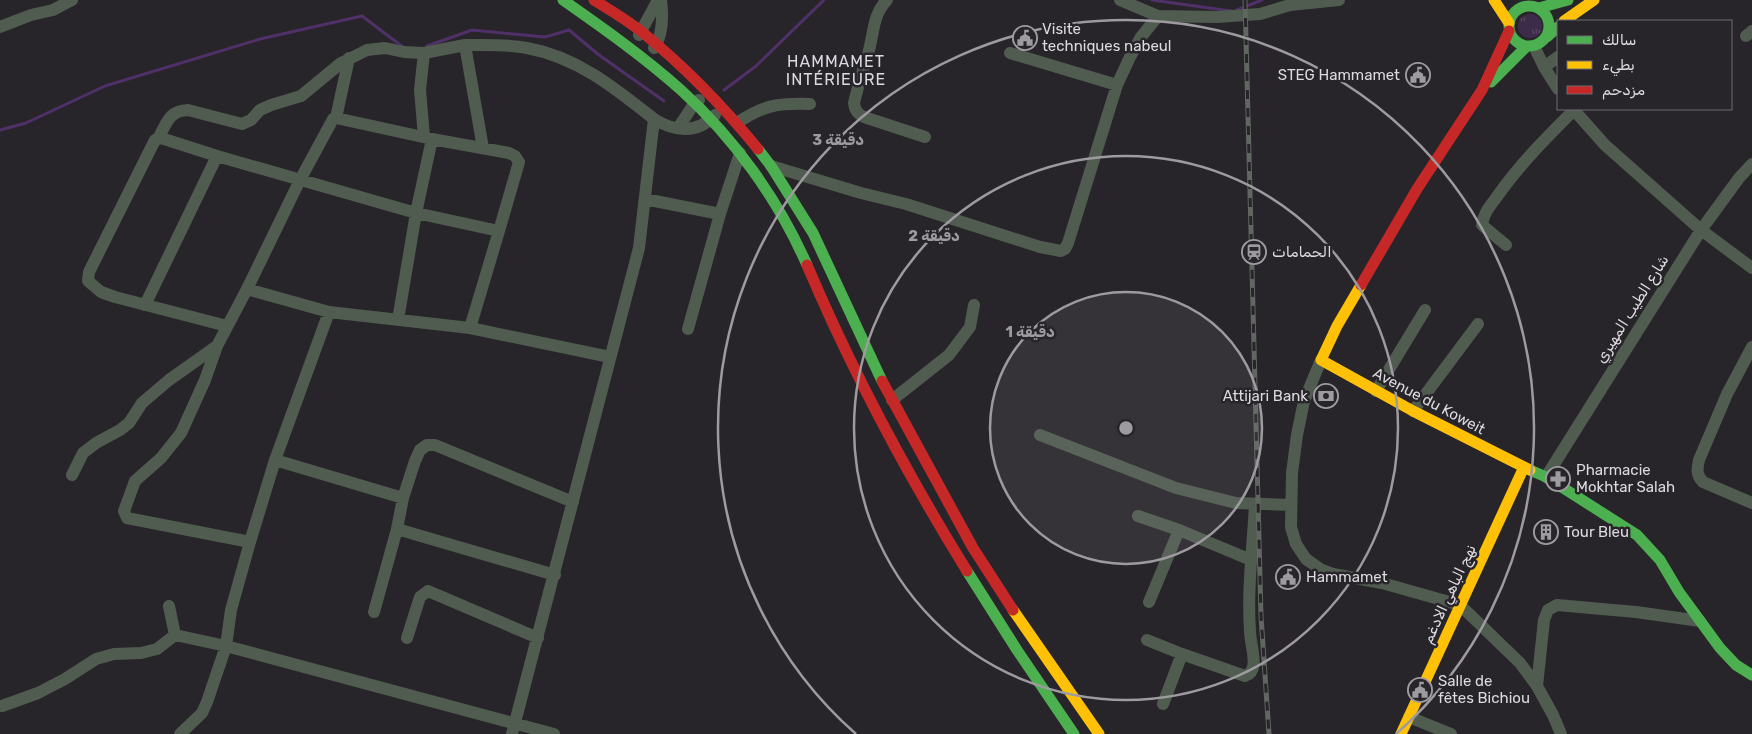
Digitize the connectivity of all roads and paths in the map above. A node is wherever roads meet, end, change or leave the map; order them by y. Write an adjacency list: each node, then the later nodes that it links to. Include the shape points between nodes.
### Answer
1 (72, 0): 14 (street, via 53,10)
2 (564, 0): 22 (main road)
3 (594, 0): 17 (main road)
4 (660, 0): 17 (street); 19 (street, via 662,23)
5 (887, 0): 43 (street, via 874,22 855,109 864,118)
6 (1120, 0): 12 (street)
7 (1339, 0): 12 (street, via 1290,5 1260,14)
8 (1494, 0): 15 (main road)
9 (1568, 0): 11 (main road)
10 (1594, 0): 13 (main road)
11 (1532, 5): 15 (main road, via 1517,9); 18 (main road, via 1546,14 1549,21)
12 (1158, 16): 29 (street, via 1141,37)
13 (1565, 20)
14 (0, 27)
15 (1509, 27): 21 (main road, via 1519,44); 31 (main road)
16 (1557, 27): 18 (main road)
17 (641, 31): 19 (main road); 22 (street)
18 (1547, 36): 21 (main road)
19 (656, 44): 27 (street); 32 (main road)
20 (465, 45): 23 (street); 39 (street, via 526,48 564,58 612,86); 46 (street)
21 (1530, 46): 28 (street); 31 (main road)
22 (631, 48): 27 (main road)
23 (424, 53): 25 (street, via 385,48 367,50); 44 (street, via 420,90)
24 (1010, 53): 29 (street)
25 (349, 58): 38 (street); 45 (street, via 301,96 265,107 242,124 188,110 179,111 171,115)
26 (1557, 58): 28 (street)
27 (645, 60): 33 (main road)
28 (1544, 67): 30 (street)
29 (1117, 85): 50 (street, via 1071,234 1065,249 1060,251)
30 (1557, 88)
31 (1482, 90): 72 (main road, via 1412,198 1337,326)
32 (709, 93): 33 (street); 35 (main road)
33 (694, 104): 40 (main road); 42 (street)
34 (810, 104): 41 (street, via 790,103 763,108)
35 (723, 107): 40 (street); 41 (main road)
36 (1573, 110): 57 (street, via 1509,179 1483,216 1482,225)
37 (1575, 110): 55 (street, via 1605,145)
38 (336, 118): 44 (street); 51 (street)
39 (654, 119): 42 (street, via 669,128); 52 (street)
40 (710, 120): 42 (street, via 695,129); 47 (main road)
41 (737, 123): 50 (main road)
42 (678, 128)
43 (925, 137)
44 (428, 138): 46 (street); 53 (street)
45 (158, 139): 48 (street); 60 (street, via 152,143 88,272 88,281 100,292)
46 (483, 148): 56 (street, via 509,153 519,162)
47 (740, 153): 54 (street); 112 (main road, via 772,198 797,243 910,476 1006,635)
48 (217, 156): 51 (street); 60 (street)
49 (1752, 164): 55 (street, شارع الطيب المهيري)
50 (771, 166): 75 (main road, via 813,233)
51 (300, 180): 53 (street); 59 (street)
52 (645, 198): 54 (street); 71 (street, via 639,248)
53 (416, 213): 56 (street); 64 (street)
54 (720, 214): 68 (street)
55 (1701, 230): 58 (street); 81 (street, شارع الطيب المهيري)
56 (499, 231): 67 (street)
57 (1506, 245)
58 (1752, 268)
59 (247, 288): 63 (street); 66 (street)
60 (144, 305): 66 (street)
61 (974, 305): 75 (street, via 970,327 949,355)
62 (1425, 310): 74 (street)
63 (329, 312): 64 (street); 78 (street)
64 (398, 320): 67 (street)
65 (1478, 324): 76 (street)
66 (227, 326): 69 (street)
67 (470, 328): 71 (street)
68 (688, 329)
69 (217, 346): 80 (street, via 142,403 129,423 83,453); 90 (street, via 181,433 162,458 135,481 124,511 127,518)
70 (1752, 347): 73 (street)
71 (610, 357): 83 (street)
72 (1321, 360): 74 (main road, Avenue du Koweit); 86 (street, via 1304,401 1292,473)
73 (1748, 365): 84 (street, via 1708,437 1697,472 1703,482)
74 (1376, 391): 76 (main road, Avenue du Koweit)
75 (892, 400): 113 (main road, via 973,548 1020,622)
76 (1413, 411): 79 (main road, Avenue du Koweit)
77 (1040, 435): 85 (street, via 1176,488 1221,500)
78 (275, 460): 82 (street); 90 (street)
79 (1524, 467): 81 (main road, Avenue du Koweit); 94 (main road, نهج الباهي الادغم)
80 (72, 475)
81 (1546, 477): 97 (main road, Avenue du Koweit, via 1637,535 1660,560)
82 (403, 498): 83 (street, via 420,450 426,445 435,445); 88 (street)
83 (573, 502): 92 (street)
84 (1752, 503)
85 (1255, 504): 86 (street); 91 (street)
86 (1291, 505): 94 (street, via 1291,527 1296,544 1306,559 1320,569)
87 (1138, 516): 89 (street)
88 (397, 529): 92 (street); 96 (street)
89 (1179, 530): 91 (street); 93 (street)
90 (250, 542): 102 (street, via 231,610)
91 (1251, 560): 103 (street, via 1248,614 1253,671 1245,676)
92 (555, 575): 100 (street)
93 (1149, 602)
94 (1460, 605): 105 (street, via 1520,663); 108 (main road, نهج الباهي الادغم)
95 (169, 606): 98 (street)
96 (374, 612)
97 (1700, 621): 104 (main road, Avenue du Koweit, via 1736,665); 105 (street, via 1557,605 1548,610 1544,620)
98 (175, 635): 102 (street); 107 (street, via 157,650 96,658 38,693)
99 (408, 638): 100 (street, via 420,597 428,591)
100 (538, 638): 109 (street)
101 (1146, 640): 103 (street)
102 (226, 646): 109 (street); 110 (street, via 202,713)
103 (1182, 654): 106 (street)
104 (1752, 676)
105 (1537, 686): 116 (street)
106 (1163, 704)
107 (2, 706)
108 (1409, 717): 114 (main road, نهج الباهي الادغم); 115 (street)
109 (514, 729): 111 (street)
110 (180, 734)
111 (554, 734)
112 (1074, 734)
113 (1099, 734)
114 (1400, 734)
115 (1451, 734)
116 (1561, 734)

